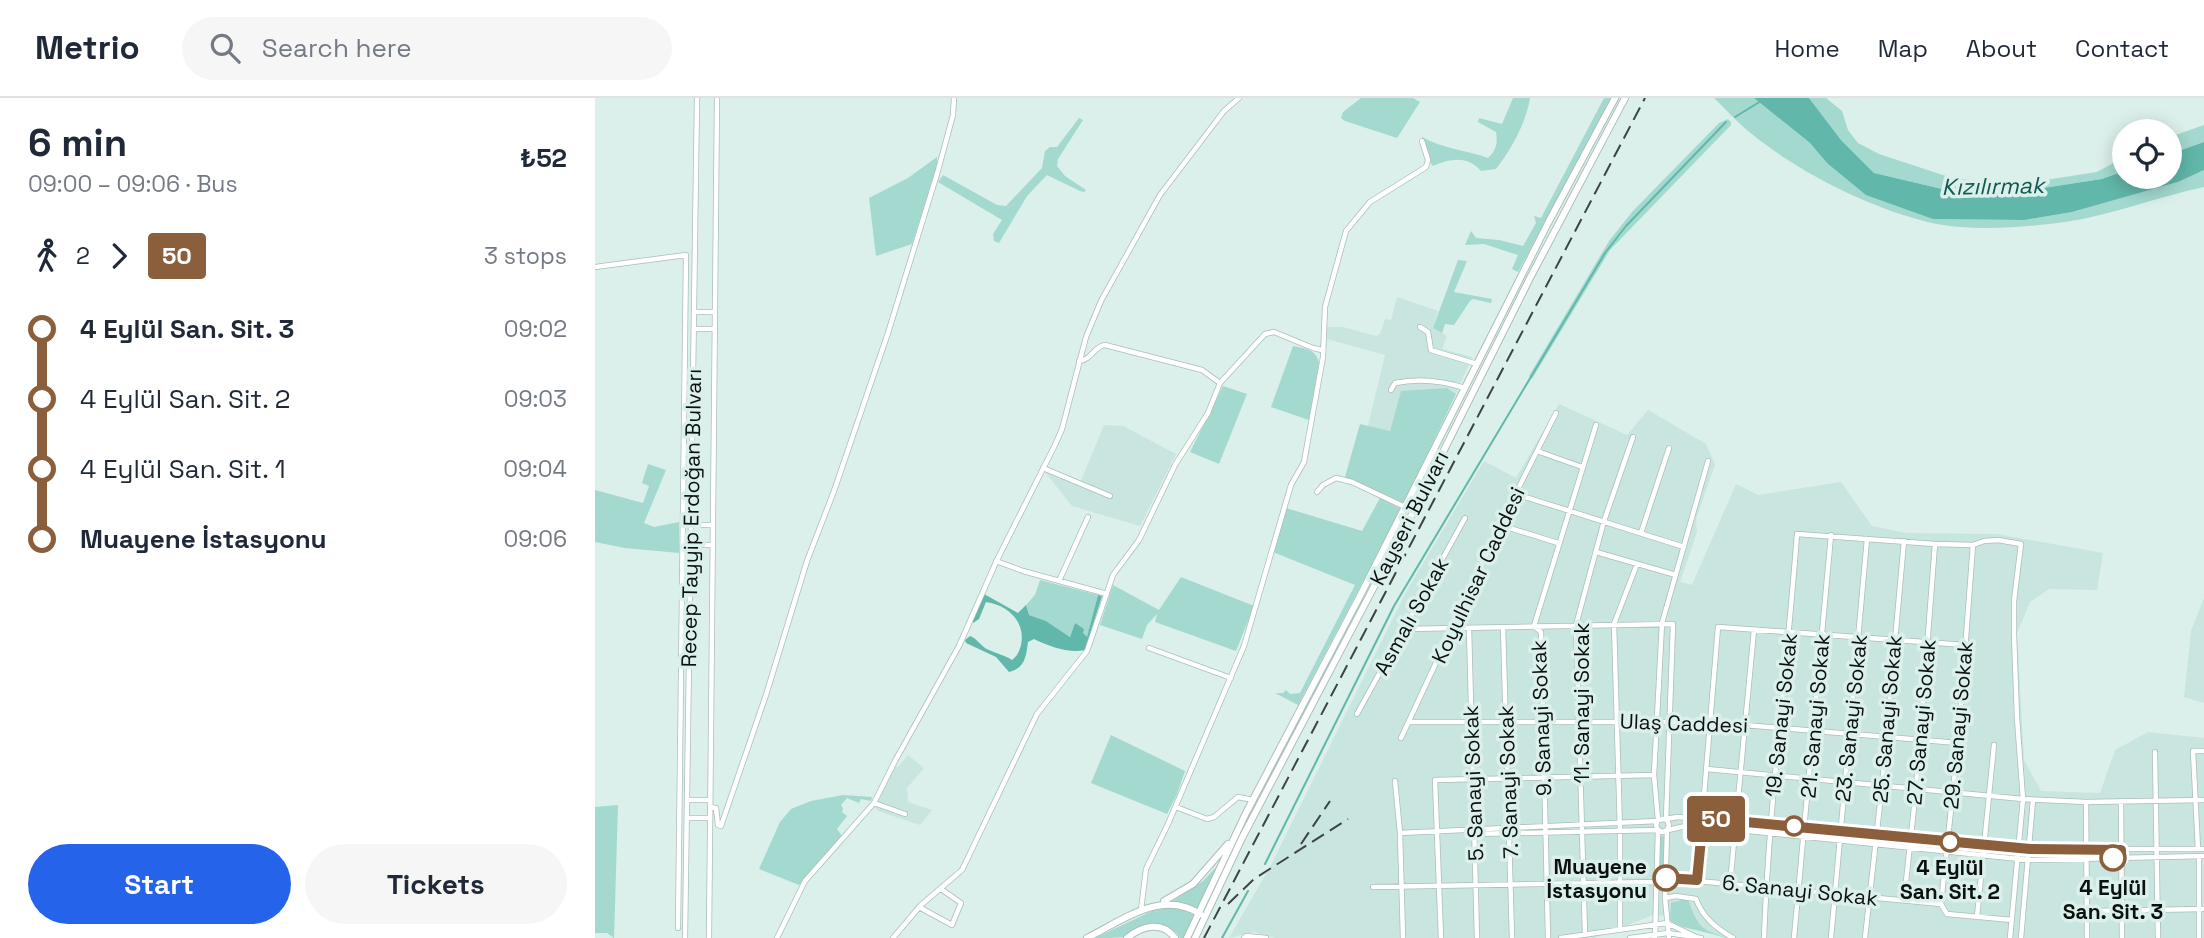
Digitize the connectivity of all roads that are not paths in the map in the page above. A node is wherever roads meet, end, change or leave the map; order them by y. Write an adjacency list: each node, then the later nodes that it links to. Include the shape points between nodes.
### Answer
1 (697, 98): 9 (street, Recep Tayyip Erdoğan Bulvarı)
2 (717, 98): 10 (street, Recep Tayyip Erdoğan Bulvarı)
3 (954, 98): 125 (street, via 937,174 888,333 807,561 721,826 716,808)
4 (1239, 98): 17 (street, via 1160,194 1095,313)
5 (1615, 98): 18 (highway, Kayseri Bulvarı)
6 (1625, 98): 203 (highway, Kayseri Bulvarı)
7 (1422, 141): 16 (street, via 1426,167 1370,202 1346,231 1325,307)
8 (595, 267): 11 (street, via 686,255)
9 (695, 312): 10 (street); 12 (street, Recep Tayyip Erdoğan Bulvarı)
10 (715, 312): 15 (street, Recep Tayyip Erdoğan Bulvarı)
11 (685, 318): 12 (street); 42 (street)
12 (695, 319): 14 (street, Recep Tayyip Erdoğan Bulvarı)
13 (1420, 327): 18 (street, via 1428,332 1431,350)
14 (695, 328): 15 (street); 38 (street, Recep Tayyip Erdoğan Bulvarı)
15 (715, 329): 39 (street, Recep Tayyip Erdoğan Bulvarı)
16 (1322, 350): 19 (street, via 1269,333); 75 (street, via 1304,462 1291,485)
17 (1079, 361): 19 (street, via 1105,345 1202,370); 29 (street, via 1062,429)
18 (1477, 364): 20 (highway, Kayseri Bulvarı)
19 (1220, 383): 58 (street, via 1139,540 1113,575)
20 (1465, 388): 21 (street, via 1442,381 1409,381 1395,383); 33 (highway, Kayseri Bulvarı)
21 (1391, 390)
22 (1556, 413): 26 (street, Koyulhisar Caddesi)
23 (1596, 425): 28 (street, 9. Sanayi Sokak)
24 (1633, 437): 37 (street, 11. Sanayi Sokak)
25 (1669, 448): 41 (street)
26 (1537, 451): 28 (street); 31 (street, Koyulhisar Caddesi)
27 (1708, 461): 52 (street)
28 (1582, 467): 34 (street, 9. Sanayi Sokak)
29 (1043, 468): 32 (street); 54 (street)
30 (1317, 492): 33 (street, via 1336,478)
31 (1516, 494): 34 (street); 40 (street, Koyulhisar Caddesi)
32 (1110, 496)
33 (1405, 507): 116 (highway, Kayseri Bulvarı)
34 (1568, 509): 37 (street); 47 (street, 9. Sanayi Sokak)
35 (1088, 517): 57 (street)
36 (1465, 518): 66 (street, Asmalı Sokak)
37 (1604, 521): 41 (street); 53 (street, 11. Sanayi Sokak)
38 (691, 525): 39 (street); 43 (street, Recep Tayyip Erdoğan Bulvarı)
39 (712, 525): 50 (street, Recep Tayyip Erdoğan Bulvarı)
40 (1500, 525): 47 (street); 64 (street, Koyulhisar Caddesi)
41 (1641, 533): 52 (street)
42 (682, 534): 43 (street); 124 (street)
43 (691, 535): 49 (street, Recep Tayyip Erdoğan Bulvarı)
44 (1831, 536): 45 (street); 68 (street, 19. Sanayi Sokak, via 1797,534); 69 (street, 21. Sanayi Sokak)
45 (1867, 539): 46 (street); 70 (street, 23. Sanayi Sokak)
46 (1904, 541): 48 (street); 71 (street, 25. Sanayi Sokak)
47 (1558, 543): 62 (street, 9. Sanayi Sokak)
48 (1935, 544): 51 (street); 72 (street, 27. Sanayi Sokak)
49 (691, 545): 50 (street); 114 (street, Recep Tayyip Erdoğan Bulvarı)
50 (711, 545): 115 (street, Recep Tayyip Erdoğan Bulvarı)
51 (1973, 545): 73 (street, 29. Sanayi Sokak); 113 (street, via 1998,540 2021,544 2014,634)
52 (1684, 547): 56 (street)
53 (1596, 552): 55 (street); 61 (street, 11. Sanayi Sokak)
54 (996, 561): 57 (street); 123 (street, via 959,646)
55 (1637, 564): 56 (street); 60 (street)
56 (1676, 575): 59 (street)
57 (1059, 581): 58 (street)
58 (1107, 594): 189 (street, via 1087,651 1037,714 967,861)
59 (1663, 623): 60 (street); 79 (street); 80 (street, via 1673,624)
60 (1614, 624): 61 (street); 78 (street)
61 (1576, 625): 62 (street); 77 (street, 11. Sanayi Sokak)
62 (1534, 626): 63 (street); 83 (street, 9. Sanayi Sokak, via 1541,632)
63 (1503, 627): 65 (street); 82 (street, 7. Sanayi Sokak)
64 (1453, 628): 65 (street); 66 (street); 81 (street, Koyulhisar Caddesi)
65 (1469, 628): 85 (street, 5. Sanayi Sokak)
66 (1405, 629): 76 (street, Asmalı Sokak)
67 (1754, 630): 68 (street); 84 (street, via 1718,627); 86 (street)
68 (1790, 633): 69 (street); 87 (street, 19. Sanayi Sokak)
69 (1822, 636): 70 (street); 88 (street, 21. Sanayi Sokak)
70 (1859, 639): 71 (street); 89 (street, 23. Sanayi Sokak)
71 (1894, 641): 72 (street); 91 (street, 25. Sanayi Sokak)
72 (1928, 643): 73 (street); 92 (street, 27. Sanayi Sokak)
73 (1965, 645): 93 (street, 29. Sanayi Sokak)
74 (1149, 648): 75 (street)
75 (1231, 678): 126 (street)
76 (1357, 714)
77 (1579, 721): 78 (street, Ulaş Caddesi); 83 (street, Ulaş Caddesi); 101 (street, 11. Sanayi Sokak)
78 (1616, 721): 79 (street, Ulaş Caddesi); 99 (street)
79 (1657, 721): 80 (street, Ulaş Caddesi); 100 (street)
80 (1669, 721): 84 (street, Ulaş Caddesi); 132 (street)
81 (1410, 722): 85 (street, Ulaş Caddesi); 90 (street, Koyulhisar Caddesi)
82 (1507, 722): 83 (street, Ulaş Caddesi); 85 (street, Ulaş Caddesi); 104 (street, 7. Sanayi Sokak)
83 (1542, 722): 103 (street, 9. Sanayi Sokak)
84 (1710, 722): 86 (street, Ulaş Caddesi); 97 (street)
85 (1471, 723): 105 (street, 5. Sanayi Sokak)
86 (1744, 725): 87 (street, Ulaş Caddesi); 98 (street)
87 (1779, 727): 88 (street, Ulaş Caddesi); 102 (street, 19. Sanayi Sokak)
88 (1813, 730): 89 (street, Ulaş Caddesi); 106 (street, 21. Sanayi Sokak)
89 (1849, 734): 91 (street, Ulaş Caddesi); 108 (street, 23. Sanayi Sokak)
90 (1401, 738)
91 (1886, 738): 92 (street, Ulaş Caddesi); 109 (street, 25. Sanayi Sokak)
92 (1920, 740): 93 (street, Ulaş Caddesi); 110 (street, 27. Sanayi Sokak)
93 (1958, 743): 111 (street, 29. Sanayi Sokak)
94 (1994, 745): 112 (street)
95 (2204, 751): 118 (street, via 2193,751)
96 (2155, 752): 121 (street)
97 (1707, 769): 98 (street); 131 (street)
98 (1741, 772): 102 (street); 134 (street)
99 (1618, 775): 100 (street); 101 (street); 135 (street)
100 (1654, 775): 133 (street)
101 (1581, 776): 103 (street); 137 (street, 11. Sanayi Sokak)
102 (1774, 776): 106 (street); 136 (street, 19. Sanayi Sokak)
103 (1544, 777): 104 (street); 138 (street, 9. Sanayi Sokak)
104 (1507, 778): 105 (street); 145 (street, 7. Sanayi Sokak)
105 (1473, 779): 144 (street, via 1434,780); 148 (street, 5. Sanayi Sokak)
106 (1811, 779): 108 (street); 140 (street, 21. Sanayi Sokak)
107 (1395, 781): 150 (street)
108 (1845, 782): 109 (street); 147 (street, 23. Sanayi Sokak)
109 (1882, 786): 110 (street); 154 (street, 25. Sanayi Sokak)
110 (1916, 789): 111 (street); 156 (street, 27. Sanayi Sokak)
111 (1953, 793): 112 (street); 158 (street, 29. Sanayi Sokak)
112 (1990, 796): 113 (street); 160 (street)
113 (2023, 799): 117 (street); 162 (street)
114 (687, 800): 115 (street); 127 (street, Recep Tayyip Erdoğan Bulvarı)
115 (710, 800): 125 (street, Recep Tayyip Erdoğan Bulvarı)
116 (1253, 800): 126 (street, via 1238,797 1207,819); 152 (highway, Kayseri Bulvarı)
117 (2033, 800): 122 (street); 163 (street)
118 (2196, 800): 119 (street); 121 (street); 164 (street)
119 (2204, 800)
120 (2121, 801): 121 (street); 122 (street); 167 (street)
121 (2155, 801): 168 (street)
122 (2086, 802): 166 (street)
123 (874, 803): 128 (street); 216 (street, via 805,881)
124 (680, 807): 127 (street); 208 (street)
125 (710, 807): 130 (street, Recep Tayyip Erdoğan Bulvarı)
126 (1175, 807): 200 (street, via 1146,869)
127 (687, 808): 129 (street, Recep Tayyip Erdoğan Bulvarı)
128 (905, 814)
129 (687, 818): 130 (street); 214 (street, Recep Tayyip Erdoğan Bulvarı)
130 (710, 818): 215 (street, Recep Tayyip Erdoğan Bulvarı)
131 (1703, 818): 132 (street); 134 (street); 139 (street)
132 (1667, 820): 133 (street); 142 (street)
133 (1658, 821): 135 (street); 141 (street)
134 (1735, 821): 136 (street); 143 (street)
135 (1619, 824): 137 (street); 146 (street)
136 (1770, 824): 140 (street); 151 (street, 19. Sanayi Sokak)
137 (1582, 825): 138 (street); 149 (street, 11. Sanayi Sokak)
138 (1544, 826): 145 (street); 153 (street, 9. Sanayi Sokak)
139 (1702, 827): 142 (street); 143 (street); 177 (street)
140 (1806, 827): 147 (street); 155 (street, 21. Sanayi Sokak)
141 (1658, 830): 142 (street); 146 (street); 178 (street)
142 (1667, 830): 176 (street)
143 (1735, 830): 151 (street); 182 (street)
144 (1436, 831): 148 (street); 150 (street); 185 (street)
145 (1510, 831): 148 (street); 153 (street); 183 (street, 7. Sanayi Sokak)
146 (1620, 831): 149 (street); 180 (street)
147 (1839, 831): 154 (street); 157 (street, 23. Sanayi Sokak)
148 (1474, 832): 186 (street, 5. Sanayi Sokak)
149 (1582, 832): 153 (street); 179 (street, 11. Sanayi Sokak)
150 (1400, 833): 184 (street)
151 (1769, 833): 155 (street); 188 (street, 19. Sanayi Sokak)
152 (1236, 834): 196 (highway, via 1193,884); 203 (highway, Kayseri Bulvarı)
153 (1545, 834): 181 (street, 9. Sanayi Sokak)
154 (1876, 834): 156 (street); 159 (street, 25. Sanayi Sokak)
155 (1805, 836): 157 (street); 190 (street, 21. Sanayi Sokak)
156 (1910, 838): 158 (street); 161 (street, 27. Sanayi Sokak)
157 (1839, 839): 159 (street); 191 (street, 23. Sanayi Sokak)
158 (1948, 842): 160 (street); 165 (street, 29. Sanayi Sokak)
159 (1875, 843): 161 (street); 192 (street, 25. Sanayi Sokak)
160 (1984, 845): 162 (street); 169 (street)
161 (1910, 846): 165 (street); 194 (street, 27. Sanayi Sokak)
162 (2019, 848): 163 (street); 173 (street)
163 (2030, 849): 166 (street); 175 (street)
164 (2201, 849): 168 (street)
165 (1947, 850): 169 (street); 195 (street, 29. Sanayi Sokak)
166 (2086, 850): 167 (street); 174 (street)
167 (2121, 850): 168 (street); 172 (street)
168 (2157, 850): 170 (street)
169 (1983, 853): 173 (street); 204 (street)
170 (2157, 857): 171 (street); 172 (street); 199 (street)
171 (2201, 857): 198 (street)
172 (2121, 858): 174 (street); 202 (street)
173 (2017, 859): 175 (street); 205 (street)
174 (2086, 859): 175 (street); 201 (street)
175 (2029, 860): 238 (street)
176 (1666, 878): 177 (street, 6. Sanayi Sokak); 193 (street)
177 (1697, 880): 182 (street, 6. Sanayi Sokak)
178 (1656, 882): 180 (street); 206 (street)
179 (1584, 883): 180 (street); 181 (street); 210 (street, 11. Sanayi Sokak)
180 (1620, 883): 209 (street)
181 (1547, 884): 183 (street); 229 (street, 9. Sanayi Sokak)
182 (1730, 884): 188 (street, 6. Sanayi Sokak)
183 (1512, 885): 186 (street); 228 (street, 7. Sanayi Sokak)
184 (1402, 886): 185 (street); 187 (street); 225 (street)
185 (1438, 886): 186 (street); 226 (street)
186 (1476, 886): 227 (street, 5. Sanayi Sokak)
187 (1373, 887)
188 (1766, 887): 190 (street, 6. Sanayi Sokak); 233 (street, 19. Sanayi Sokak)
189 (940, 889): 197 (street); 197 (street, via 961,902 952,925)
190 (1800, 890): 191 (street, 6. Sanayi Sokak); 234 (street, 21. Sanayi Sokak)
191 (1835, 893): 192 (street, 6. Sanayi Sokak); 235 (street, 23. Sanayi Sokak)
192 (1870, 897): 194 (street, 6. Sanayi Sokak); 236 (street, 25. Sanayi Sokak)
193 (1665, 898): 207 (street); 232 (street, via 1696,899 1709,921)
194 (1904, 900): 195 (street, 6. Sanayi Sokak)
195 (1941, 904): 204 (street, 6. Sanayi Sokak, via 1947,914)
196 (1156, 905): 200 (highway); 203 (highway, via 1175,904)
197 (919, 907): 217 (street)
198 (2201, 909): 199 (street); 242 (street)
199 (2157, 910): 202 (street); 241 (street)
200 (1141, 911): 218 (highway)
201 (2087, 911): 202 (street); 239 (street)
202 (2122, 911): 240 (street)
203 (1202, 915): 221 (highway, Kayseri Bulvarı); 222 (highway, Kayseri Bulvarı)
204 (1977, 917): 205 (street, 6. Sanayi Sokak)
205 (2012, 920): 237 (street)
206 (1655, 923): 207 (street); 209 (street); 211 (street)
207 (1667, 923): 212 (street); 213 (street)
208 (678, 928)
209 (1620, 930): 210 (street)
210 (1585, 935): 230 (street)
211 (1655, 935): 212 (street); 231 (street)
212 (1668, 935): 213 (street)
213 (1698, 937)
214 (685, 938)
215 (709, 938)
216 (778, 938)
217 (893, 938)
218 (1087, 938)
219 (1127, 938): 220 (highway, via 1156,926)
220 (1175, 938)
221 (1187, 938)
222 (1195, 938)
223 (1244, 938): 224 (street)
224 (1266, 938)
225 (1403, 938)
226 (1441, 938)
227 (1477, 938)
228 (1512, 938)
229 (1548, 938)
230 (1561, 938)
231 (1630, 938)
232 (1733, 938)
233 (1764, 938)
234 (1794, 938)
235 (1831, 938)
236 (1865, 938)
237 (2010, 938)
238 (2021, 938)
239 (2087, 938)
240 (2122, 938)
241 (2158, 938)
242 (2199, 938)

